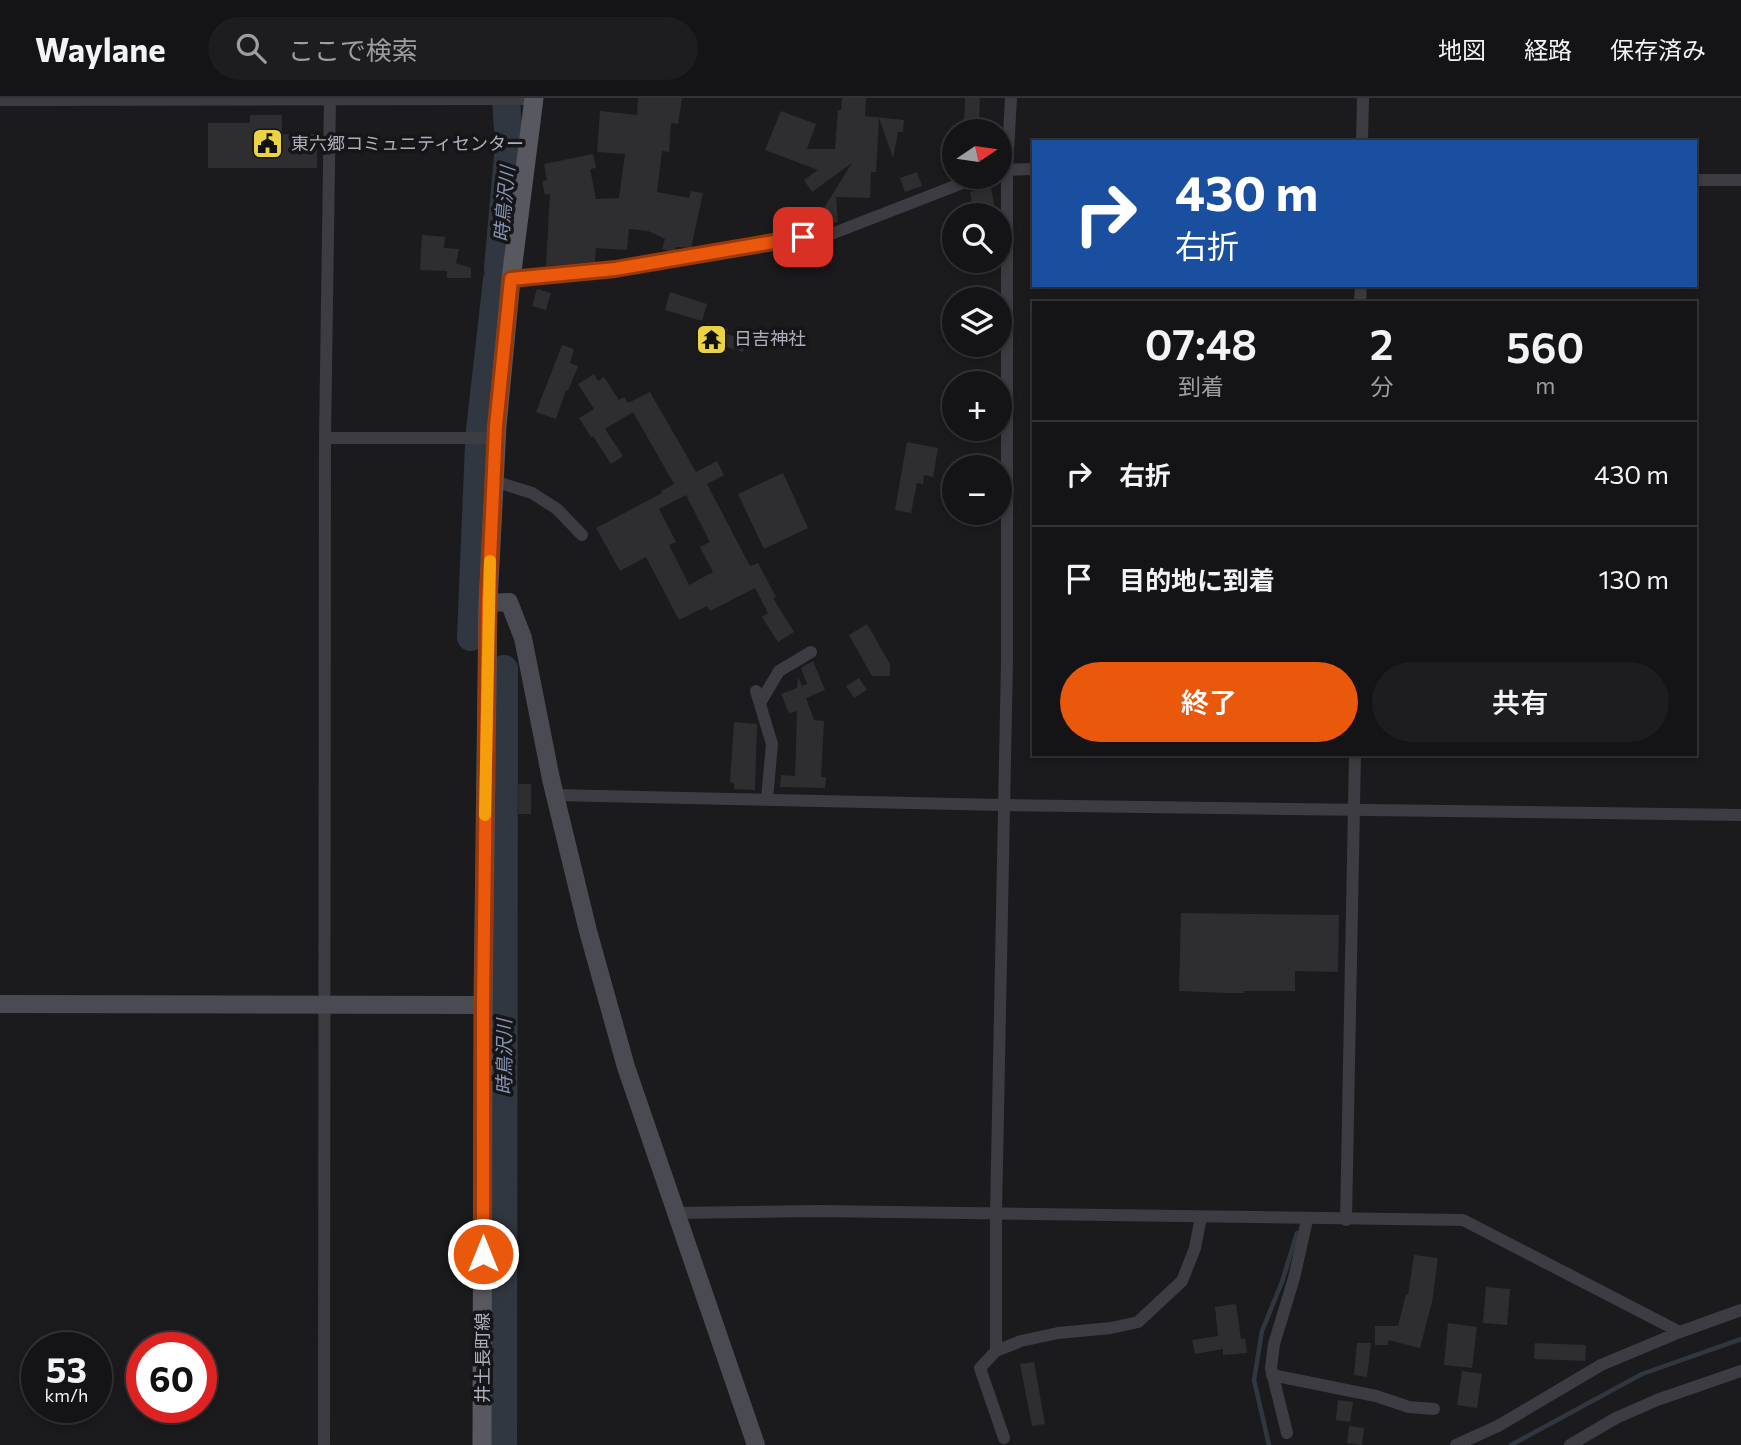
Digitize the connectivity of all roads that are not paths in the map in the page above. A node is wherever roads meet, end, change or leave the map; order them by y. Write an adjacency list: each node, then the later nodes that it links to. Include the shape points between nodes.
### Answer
1 (330, 98): 4 (street); 6 (street); 17 (street)
2 (1011, 98): 7 (street)
3 (1363, 98): 8 (street)
4 (501, 99): 5 (street)
5 (528, 99): 15 (main road, 井土長町線)
6 (0, 100)
7 (1009, 119)
8 (1362, 140)
9 (1012, 169): 10 (street)
10 (1032, 169)
11 (1697, 180): 12 (street)
12 (1741, 180)
13 (947, 189): 15 (street, via 834,233 615,269)
14 (1003, 189): 25 (street, via 1007,646)
15 (511, 279): 16 (main road, 井土長町線)
16 (496, 438): 17 (street); 18 (main road, 井土長町線)
17 (325, 439): 29 (street)
18 (494, 481): 19 (street, via 532,493); 20 (main road, 井土長町線)
19 (582, 534)
20 (488, 603): 23 (street, via 509,602 523,638); 30 (main road, 井土長町線)
21 (811, 652): 24 (street, via 779,671 758,697 772,744)
22 (1355, 756): 26 (street)
23 (555, 795): 24 (street); 31 (street, via 623,1055)
24 (767, 799): 25 (street)
25 (1002, 805): 26 (street); 32 (street)
26 (1353, 808): 27 (street); 35 (street)
27 (1741, 815)
28 (0, 1004): 29 (street)
29 (324, 1004): 30 (street); 44 (street)
30 (483, 1005): 45 (main road, 井土長町線)
31 (675, 1213): 32 (street); 46 (street)
32 (996, 1213): 33 (street); 38 (street)
33 (1201, 1217): 34 (street); 38 (street, via 1182,1281 1138,1322 1058,1332)
34 (1307, 1220): 35 (street); 40 (street, via 1274,1344)
35 (1346, 1220): 37 (street, via 1463,1220)
36 (1741, 1310): 37 (street)
37 (1680, 1332): 47 (street, via 1601,1365 1498,1426)
38 (996, 1352): 43 (street, via 980,1368)
39 (1741, 1371): 48 (street, via 1657,1400)
40 (1272, 1375): 41 (street); 42 (street)
41 (1434, 1409)
42 (1287, 1433)
43 (1004, 1438)
44 (324, 1445)
45 (482, 1445)
46 (756, 1445)
47 (1456, 1445)
48 (1570, 1445)

